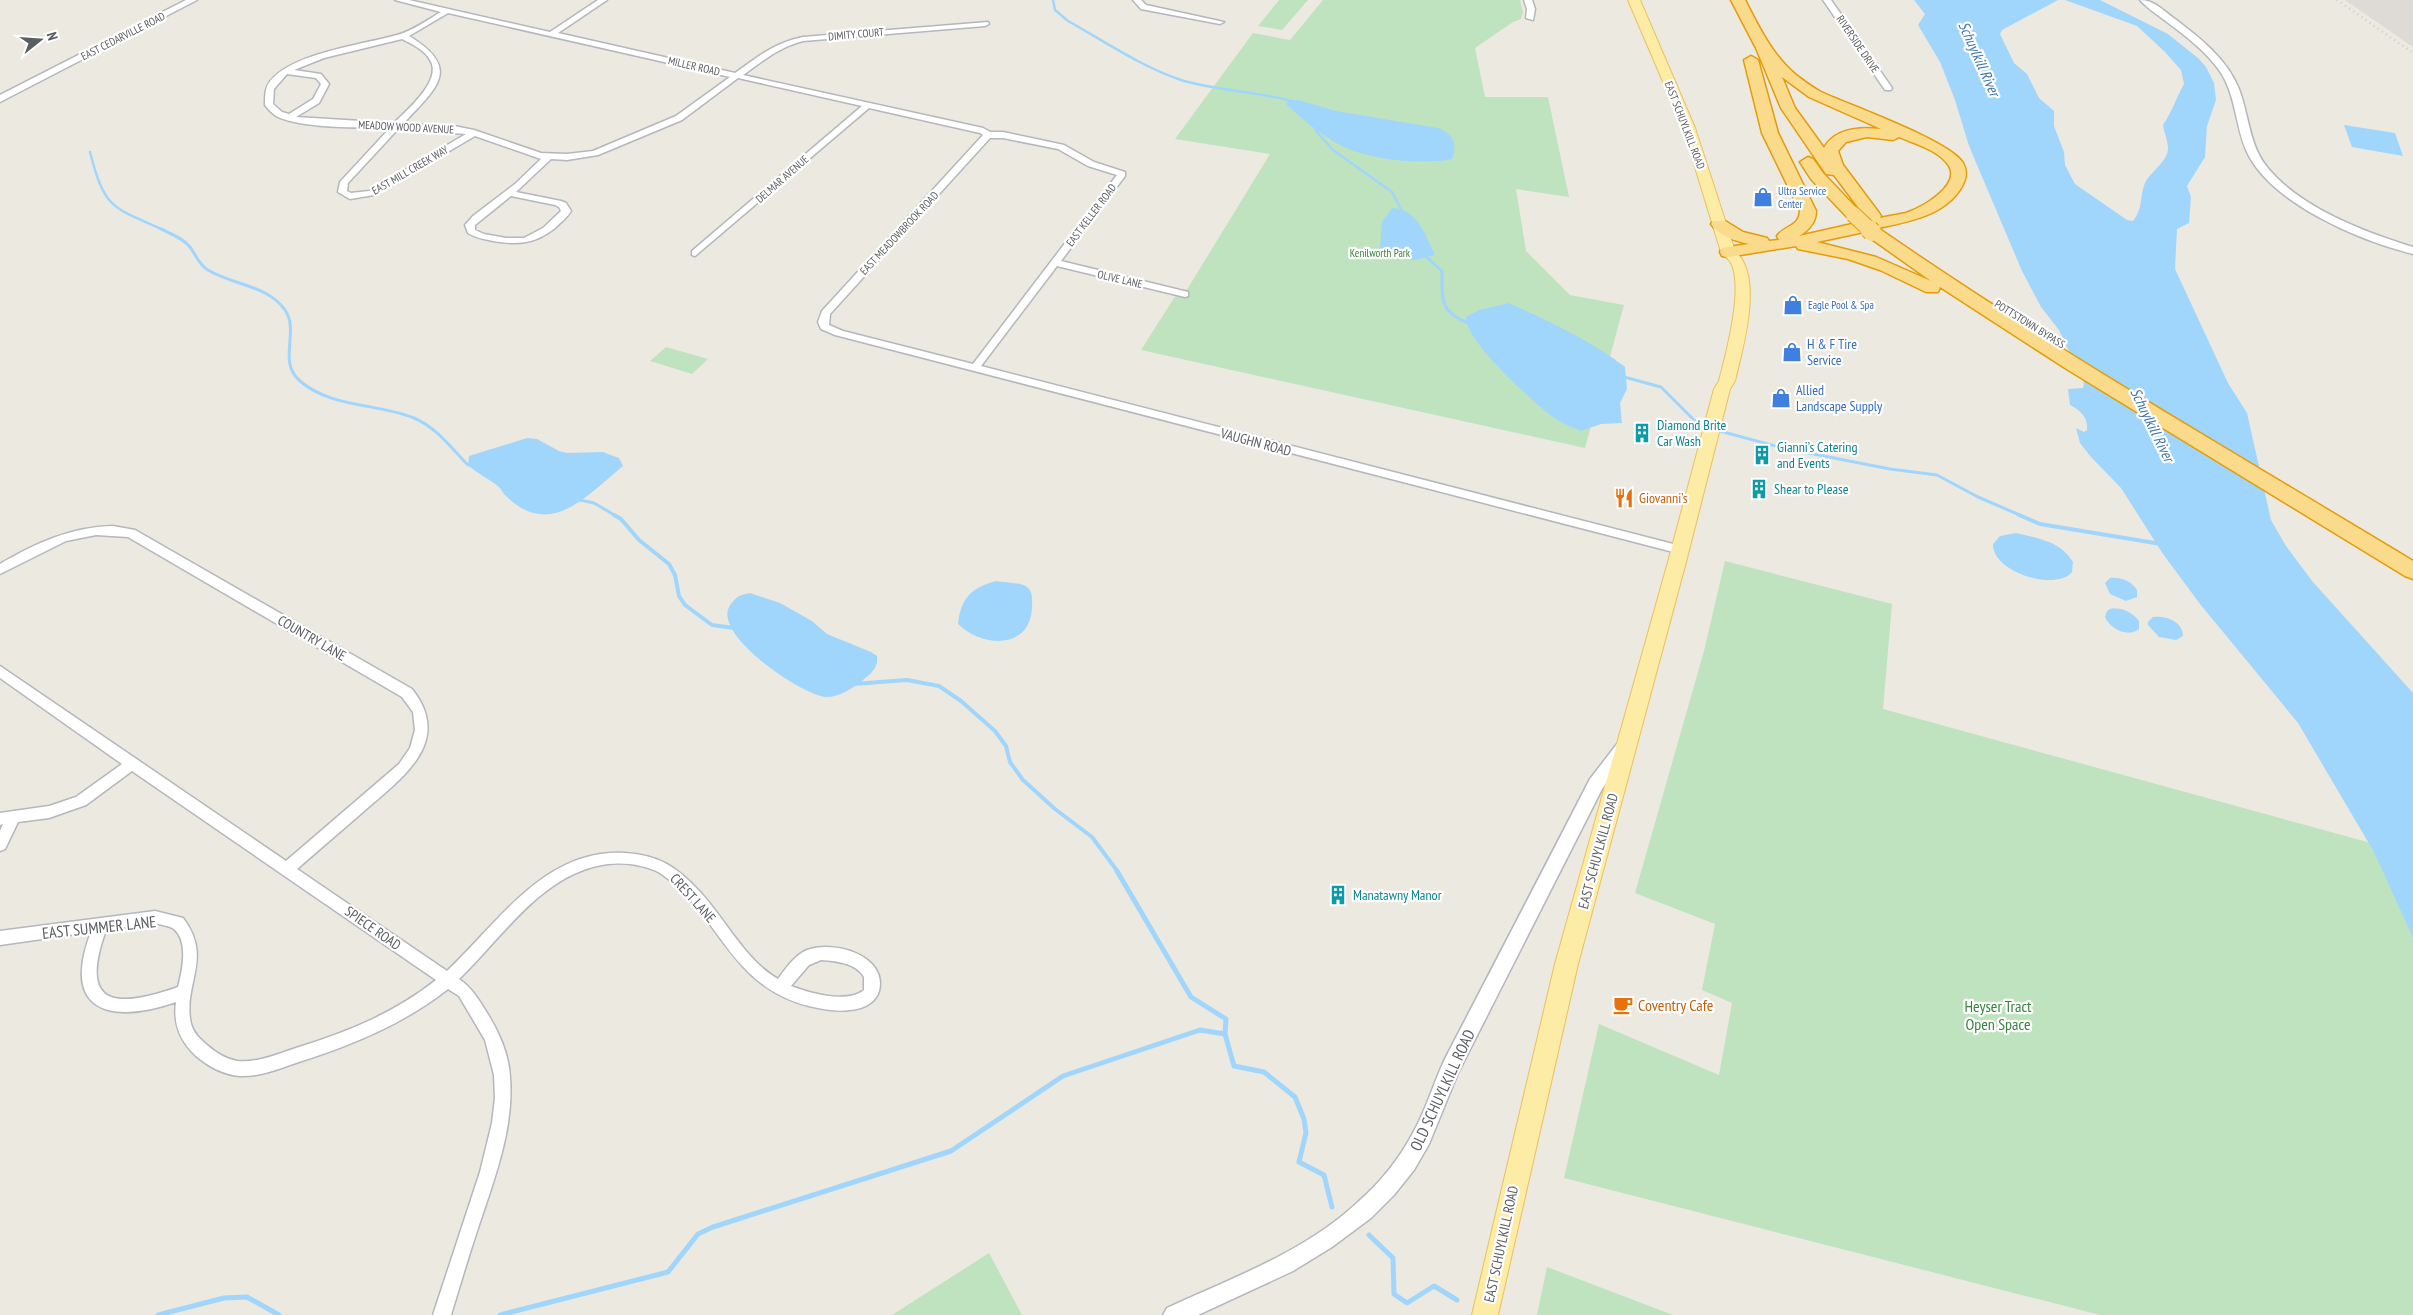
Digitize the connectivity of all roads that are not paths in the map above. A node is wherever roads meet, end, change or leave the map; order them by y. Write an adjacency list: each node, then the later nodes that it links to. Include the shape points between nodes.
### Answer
1 (194, 0): 24 (street, EAST CEDARVILLE ROAD)
2 (398, 0): 11 (street, MILLER ROAD)
3 (603, 0): 16 (street)
4 (1138, 0): 14 (street, via 1144,7)
5 (1528, 0): 13 (street)
6 (1634, 0): 32 (main road, EAST SCHUYLKILL ROAD, via 1689,128)
7 (1723, 0): 12 (highway)
8 (1738, 0): 19 (highway, POTTSTOWN BYPASS)
9 (1827, 0): 23 (street, RIVERSIDE DRIVE)
10 (2144, 0): 36 (street, via 2199,42 2224,70 2233,88 2253,154 2278,183 2345,225)
11 (447, 11): 16 (street, MILLER ROAD); 17 (street)
12 (1731, 17)
13 (1530, 18)
14 (1220, 22)
15 (985, 24): 22 (street, DIMITY COURT, via 795,40 772,50)
16 (552, 34): 22 (street, MILLER ROAD)
17 (403, 36): 21 (street, via 331,52); 27 (street, via 432,54 437,73 429,91)
18 (1743, 43): 20 (highway, POTTSTOWN BYPASS)
19 (1763, 48): 33 (highway, POTTSTOWN BYPASS, via 1788,108 1828,167); 34 (highway, via 1808,90 1933,145 1952,160 1959,172 1950,192 1936,205 1920,213)
20 (1752, 60): 33 (highway, POTTSTOWN BYPASS, bridge, via 1817,176 1853,214); 34 (highway, via 1770,133 1808,211 1808,219 1803,226)
21 (287, 72): 26 (street, via 274,83 268,98 272,108); 26 (street, via 318,76 325,84 323,94 316,102)
22 (738, 76): 25 (street, MILLER ROAD); 30 (street, MEADOW WOOD AVENUE, via 679,118 610,149 587,155)
23 (1888, 88)
24 (0, 99)
25 (868, 105): 29 (street, MILLER ROAD, via 983,131); 38 (street, DELMAR AVENUE)
26 (288, 118): 27 (street, MEADOW WOOD AVENUE, via 308,122)
27 (398, 125): 28 (street, MEADOW WOOD AVENUE); 28 (street, EAST MILL CREEK WAY, via 344,182 344,195 371,193)
28 (474, 133): 30 (street, MEADOW WOOD AVENUE, via 526,153)
29 (988, 135): 39 (street, EAST KELLER ROAD, via 1003,135 1061,148 1091,164 1122,174); 42 (street, EAST MEADOWBROOK ROAD, via 825,312 823,322)
30 (548, 157): 31 (street)
31 (510, 192): 31 (street, via 472,222 471,231 513,243 527,242 566,211 558,203)
32 (1719, 224): 35 (highway, via 1737,236); 37 (main road, EAST SCHUYLKILL ROAD)
33 (1878, 226): 34 (highway, via 1831,159 1831,147 1838,140 1862,134 1896,136 1927,146 1946,161 1950,172 1948,183 1934,198 1918,208 1892,216 1796,236); 41 (highway, POTTSTOWN BYPASS, via 1935,278)
34 (1784, 240): 35 (highway); 37 (highway); 41 (highway, via 1838,251 1886,266)
35 (1761, 242): 37 (highway)
36 (2413, 251)
37 (1728, 252): 44 (main road, EAST SCHUYLKILL ROAD, via 1730,306 1720,379 1722,389)
38 (695, 253)
39 (1055, 263): 40 (street, OLIVE LANE); 43 (street, EAST KELLER ROAD)
40 (1185, 294)
41 (2012, 325): 45 (highway, POTTSTOWN BYPASS); 47 (highway, via 2081,371)
42 (832, 332): 43 (street, VAUGHN ROAD)
43 (975, 368): 44 (street, VAUGHN ROAD)
44 (1681, 550): 49 (main road, EAST SCHUYLKILL ROAD)
45 (2413, 556)
46 (0, 570): 53 (street, COUNTRY LANE, via 40,546 73,534 106,530 131,533 407,693 416,702 421,712 421,737 404,768)
47 (2413, 571)
48 (0, 671): 50 (street, SPIECE ROAD)
49 (1627, 744): 60 (street, OLD SCHUYLKILL ROAD, via 1596,784 1450,1068 1422,1137 1387,1188 1364,1211 1286,1264); 61 (main road, EAST SCHUYLKILL ROAD, via 1521,1150)
50 (132, 764): 51 (street, via 81,801 49,812); 53 (street, SPIECE ROAD)
51 (7, 818): 52 (street)
52 (0, 845)
53 (287, 869): 56 (street, SPIECE ROAD)
54 (101, 925): 55 (street, EAST SUMMER LANE); 58 (street, EAST SUMMER LANE, via 155,917 178,923 187,936 190,955); 58 (street, via 88,968 89,983 97,997 109,1004 128,1006)
55 (0, 938)
56 (448, 980): 57 (street, CREST LANE, via 538,887 568,868 620,857 646,860 670,871 760,976); 58 (street, EAST SUMMER LANE, via 406,1011 342,1043 258,1066 234,1068 198,1049 186,1033 182,1011); 59 (street, SPIECE ROAD, via 464,991 488,1026 499,1055 502,1084 494,1154)
57 (780, 989): 57 (street, CREST LANE, via 826,1003 847,1004 866,998 872,991 872,979 868,969 856,960 822,953 809,956)
58 (184, 992)
59 (442, 1315)
60 (1174, 1315)
61 (1485, 1315)

